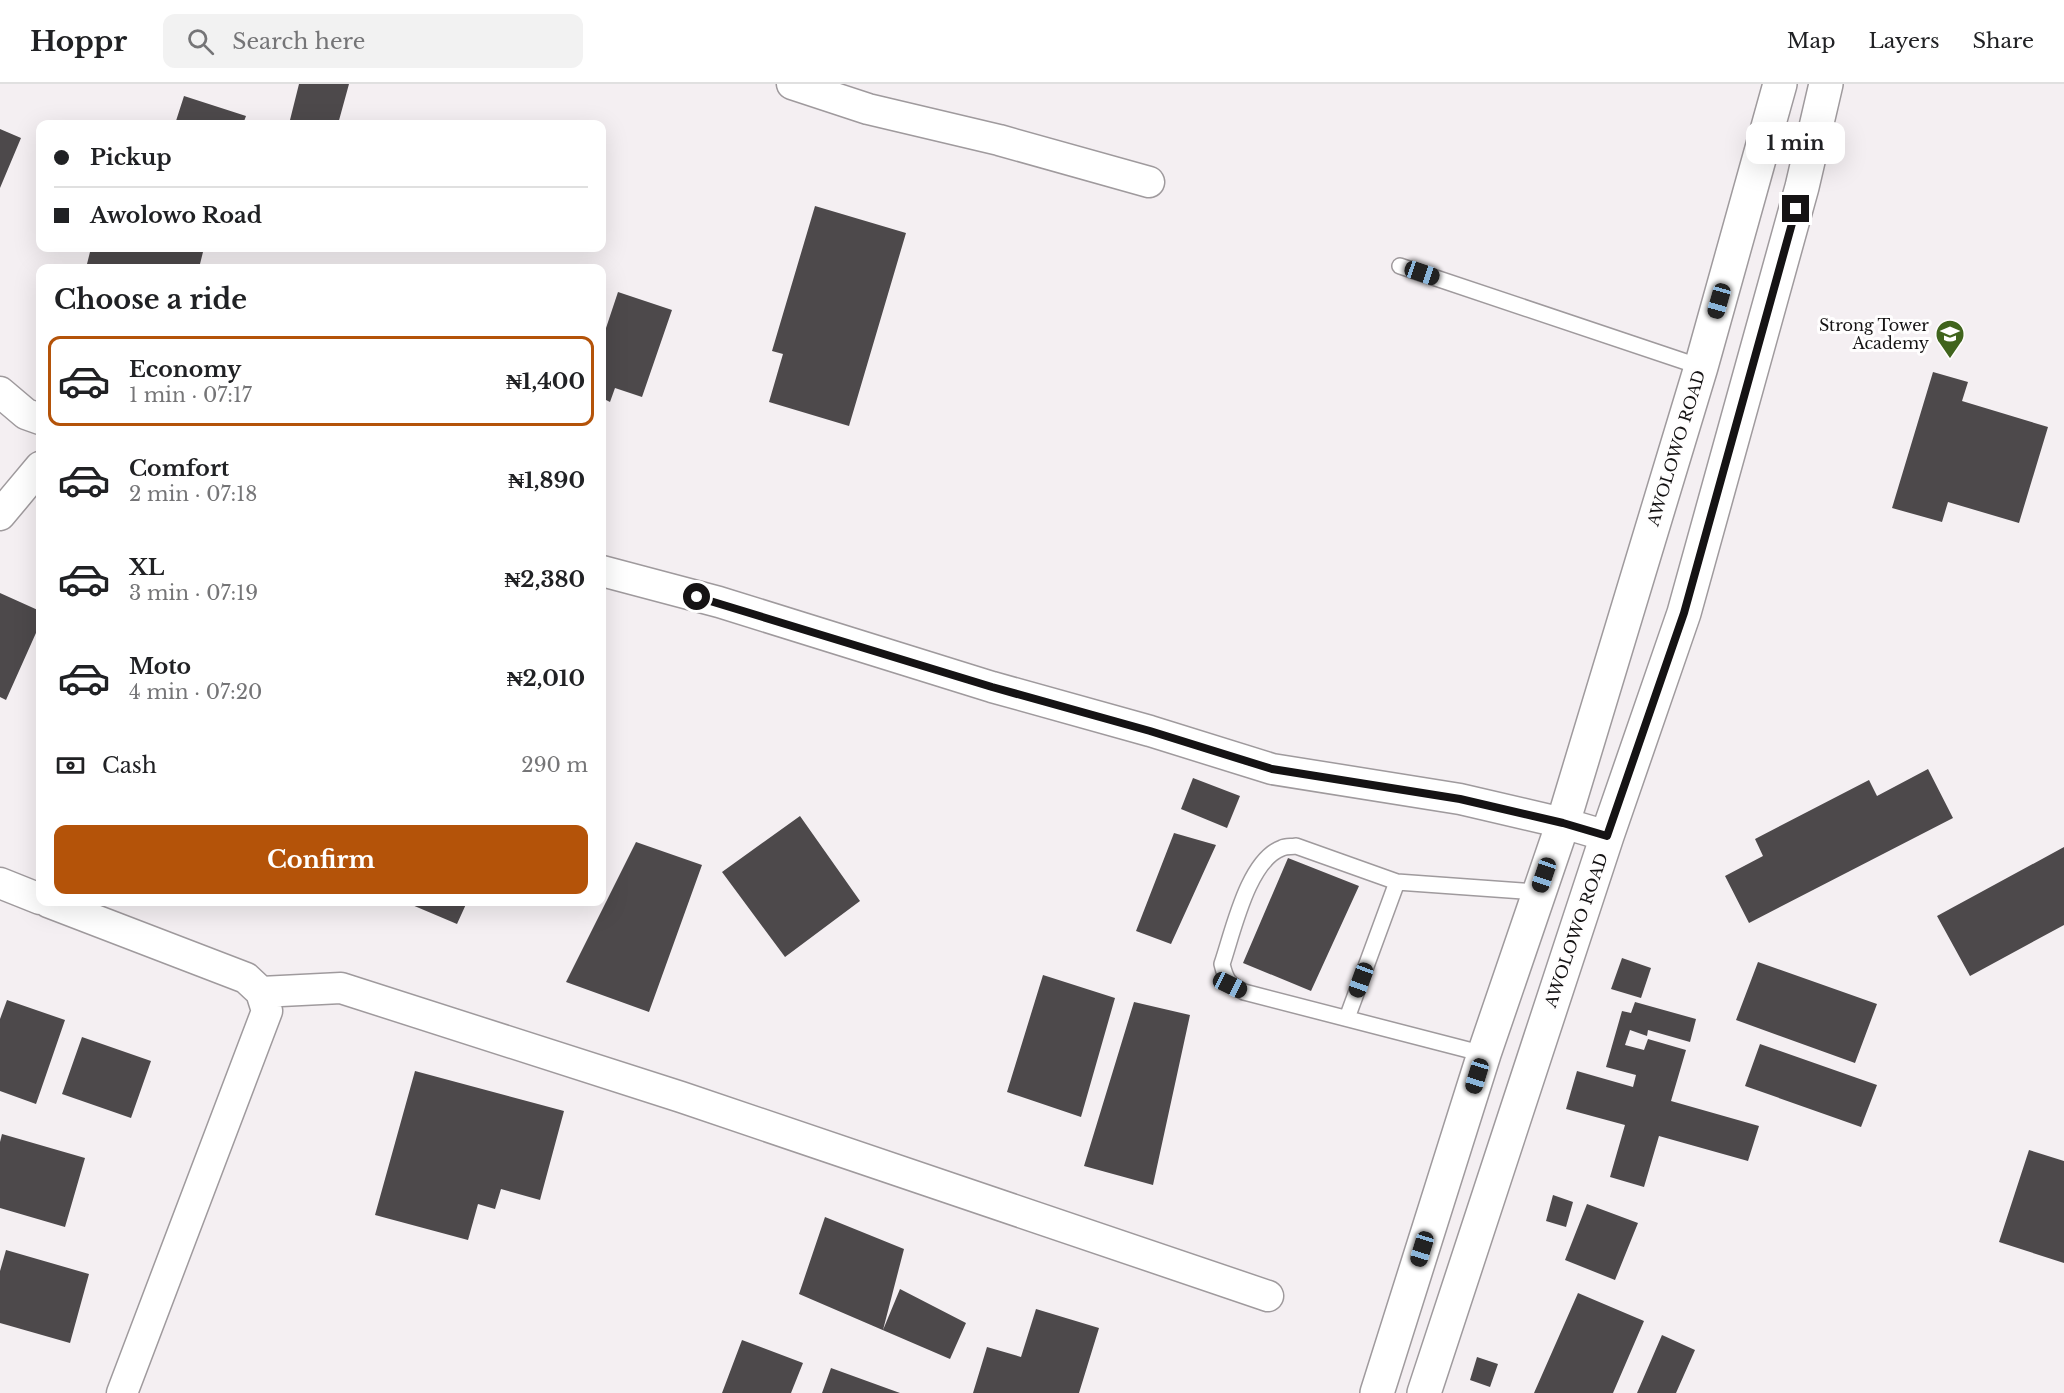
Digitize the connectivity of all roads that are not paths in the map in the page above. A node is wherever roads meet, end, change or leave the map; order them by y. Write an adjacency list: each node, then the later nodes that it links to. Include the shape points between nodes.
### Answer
1 (792, 84): 4 (street, via 868,109)
2 (1780, 84): 6 (main road, AWOLOWO ROAD)
3 (1826, 84): 13 (main road, AWOLOWO ROAD, via 1802,187 1684,613)
4 (1149, 182)
5 (1401, 266): 6 (lane)
6 (1701, 367): 12 (main road, AWOLOWO ROAD)
7 (0, 392): 8 (street)
8 (36, 418)
9 (36, 472): 10 (street)
10 (0, 515)
11 (606, 572): 12 (street, via 719,602 1272,769 1460,799)
12 (1563, 823): 13 (street); 16 (main road, AWOLOWO ROAD)
13 (1607, 836): 25 (main road, AWOLOWO ROAD)
14 (1397, 882): 16 (lane); 20 (lane); 20 (lane, via 1296,846 1282,848 1266,858 1250,881 1222,964 1230,985)
15 (0, 883): 17 (street)
16 (1538, 892): 21 (main road, AWOLOWO ROAD)
17 (36, 897)
18 (58, 906): 19 (street, via 246,978)
19 (261, 992): 22 (street, via 341,988 670,1093); 23 (street, via 267,1011)
20 (1347, 1018): 21 (lane)
21 (1484, 1054): 24 (main road, AWOLOWO ROAD)
22 (1268, 1296)
23 (122, 1393)
24 (1377, 1393)
25 (1424, 1393)

